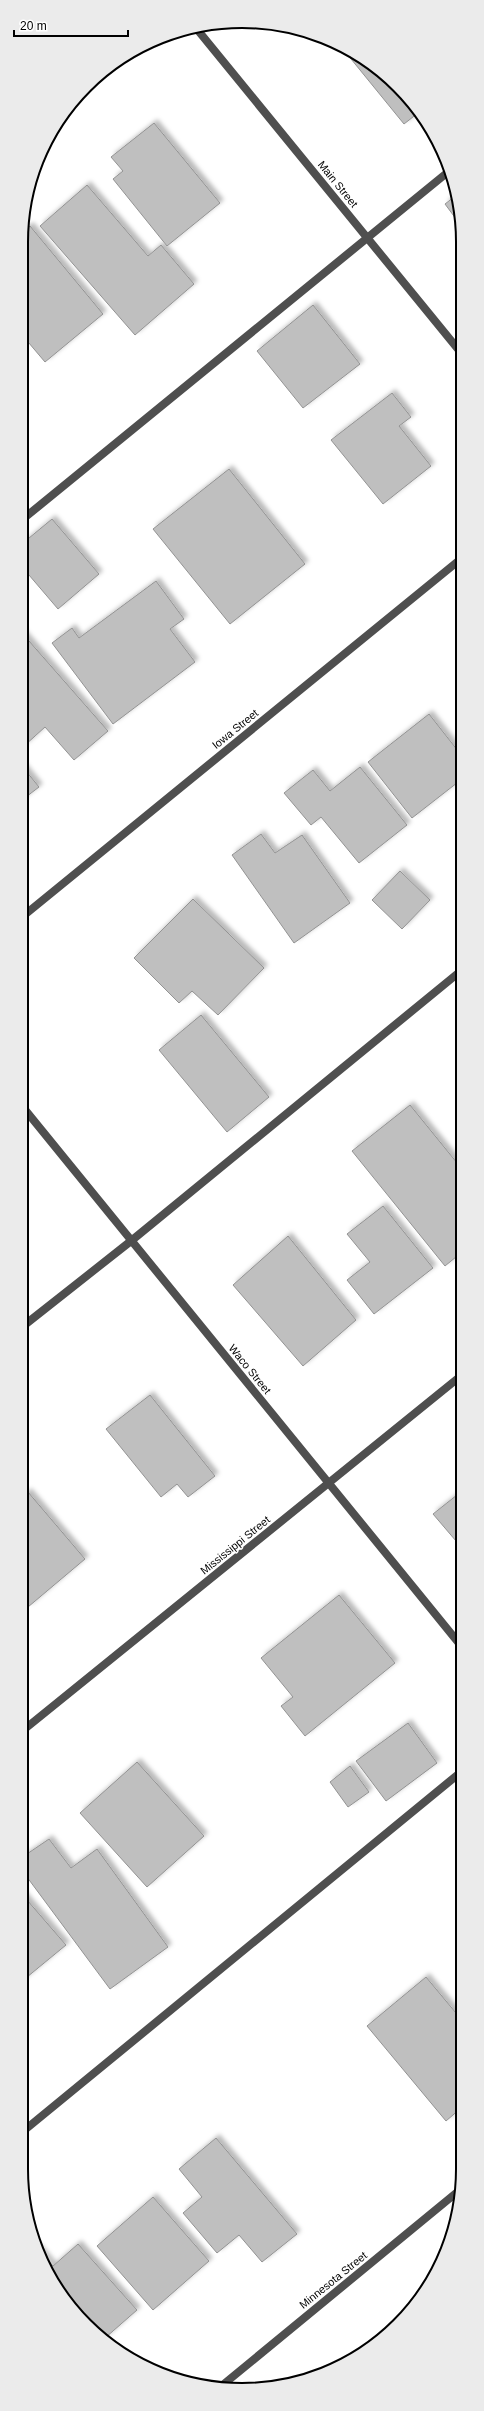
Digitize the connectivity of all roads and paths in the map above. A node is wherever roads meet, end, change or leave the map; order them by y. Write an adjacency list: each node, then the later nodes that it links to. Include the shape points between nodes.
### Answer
1 (199, 32): 3 (street, Main Street)
2 (445, 174): 3 (street)
3 (367, 238): 4 (street, Main Street); 5 (street)
4 (456, 347)
5 (28, 515)
6 (456, 563): 7 (street, Iowa Street)
7 (28, 912)
8 (456, 975): 10 (street)
9 (28, 1113): 10 (street, Waco Street)
10 (131, 1241): 11 (street); 13 (street, Waco Street)
11 (28, 1322)
12 (456, 1380): 13 (street, Mississippi Street)
13 (329, 1484): 14 (street, Waco Street); 15 (street, Mississippi Street)
14 (456, 1640)
15 (28, 1726)
16 (456, 1776): 17 (street)
17 (28, 2127)
18 (454, 2194): 19 (street, Minnesota Street)
19 (226, 2383)

